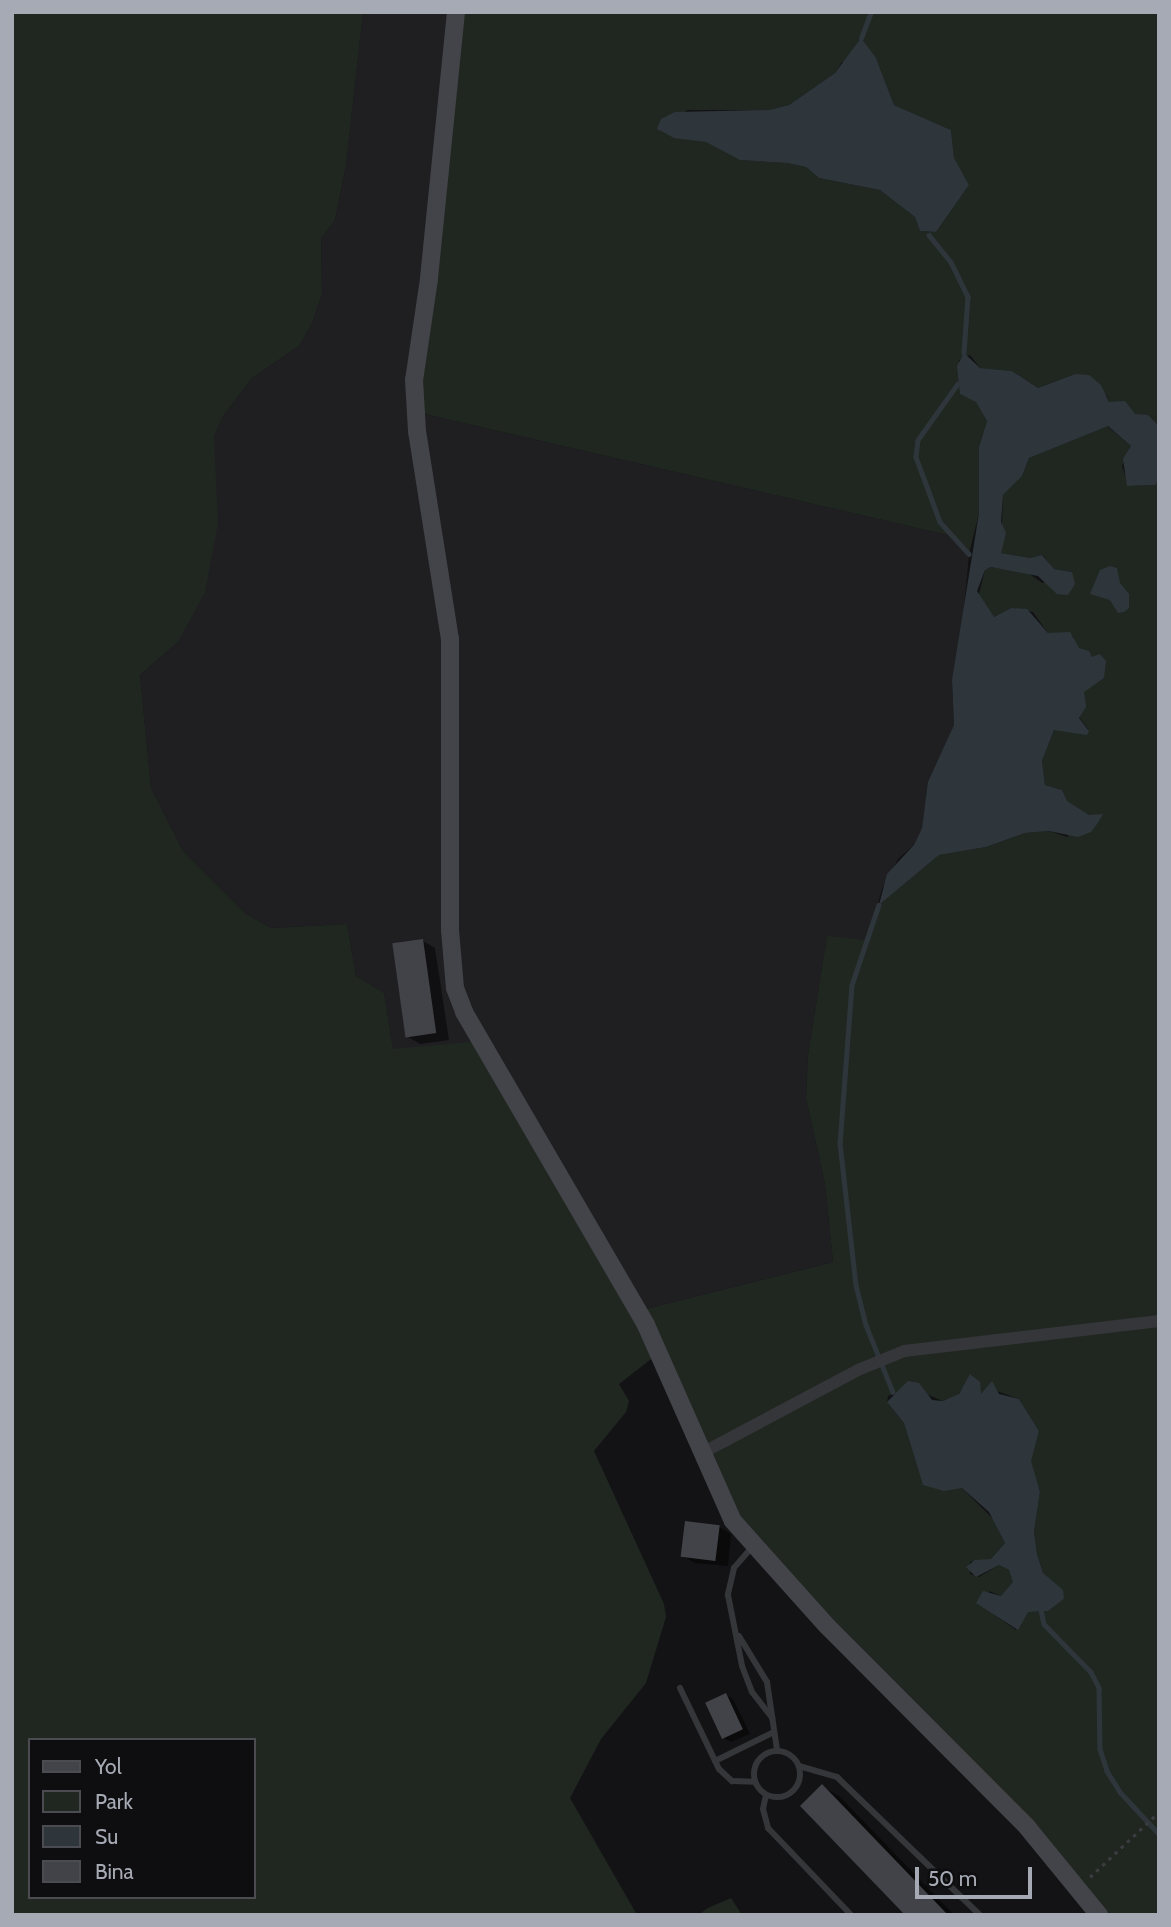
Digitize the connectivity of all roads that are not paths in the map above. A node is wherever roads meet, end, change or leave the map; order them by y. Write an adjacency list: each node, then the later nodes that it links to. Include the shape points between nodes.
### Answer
1 (456, 12): 3 (street, via 414,380 417,431 450,639 450,930 455,988 464,1012 615,1268)
2 (1159, 1321): 3 (street, via 904,1351 858,1370)
3 (704, 1451): 4 (street, via 733,1521)
4 (753, 1546): 5 (lane, via 734,1568 729,1586); 16 (street, via 1079,1887)
5 (739, 1636): 7 (lane, via 749,1684); 7 (lane, via 767,1682)
6 (680, 1688): 10 (lane)
7 (772, 1718): 8 (lane)
8 (774, 1732): 9 (lane); 10 (lane)
9 (777, 1750): 11 (lane, via 793,1756); 12 (lane, via 758,1760)
10 (715, 1761): 12 (lane, via 732,1780)
11 (799, 1766): 13 (lane, via 800,1777 792,1792 782,1797); 15 (lane, via 837,1777)
12 (755, 1782): 13 (lane)
13 (766, 1795): 14 (lane, via 768,1828)
14 (851, 1915)
15 (980, 1915)
16 (1099, 1915)

